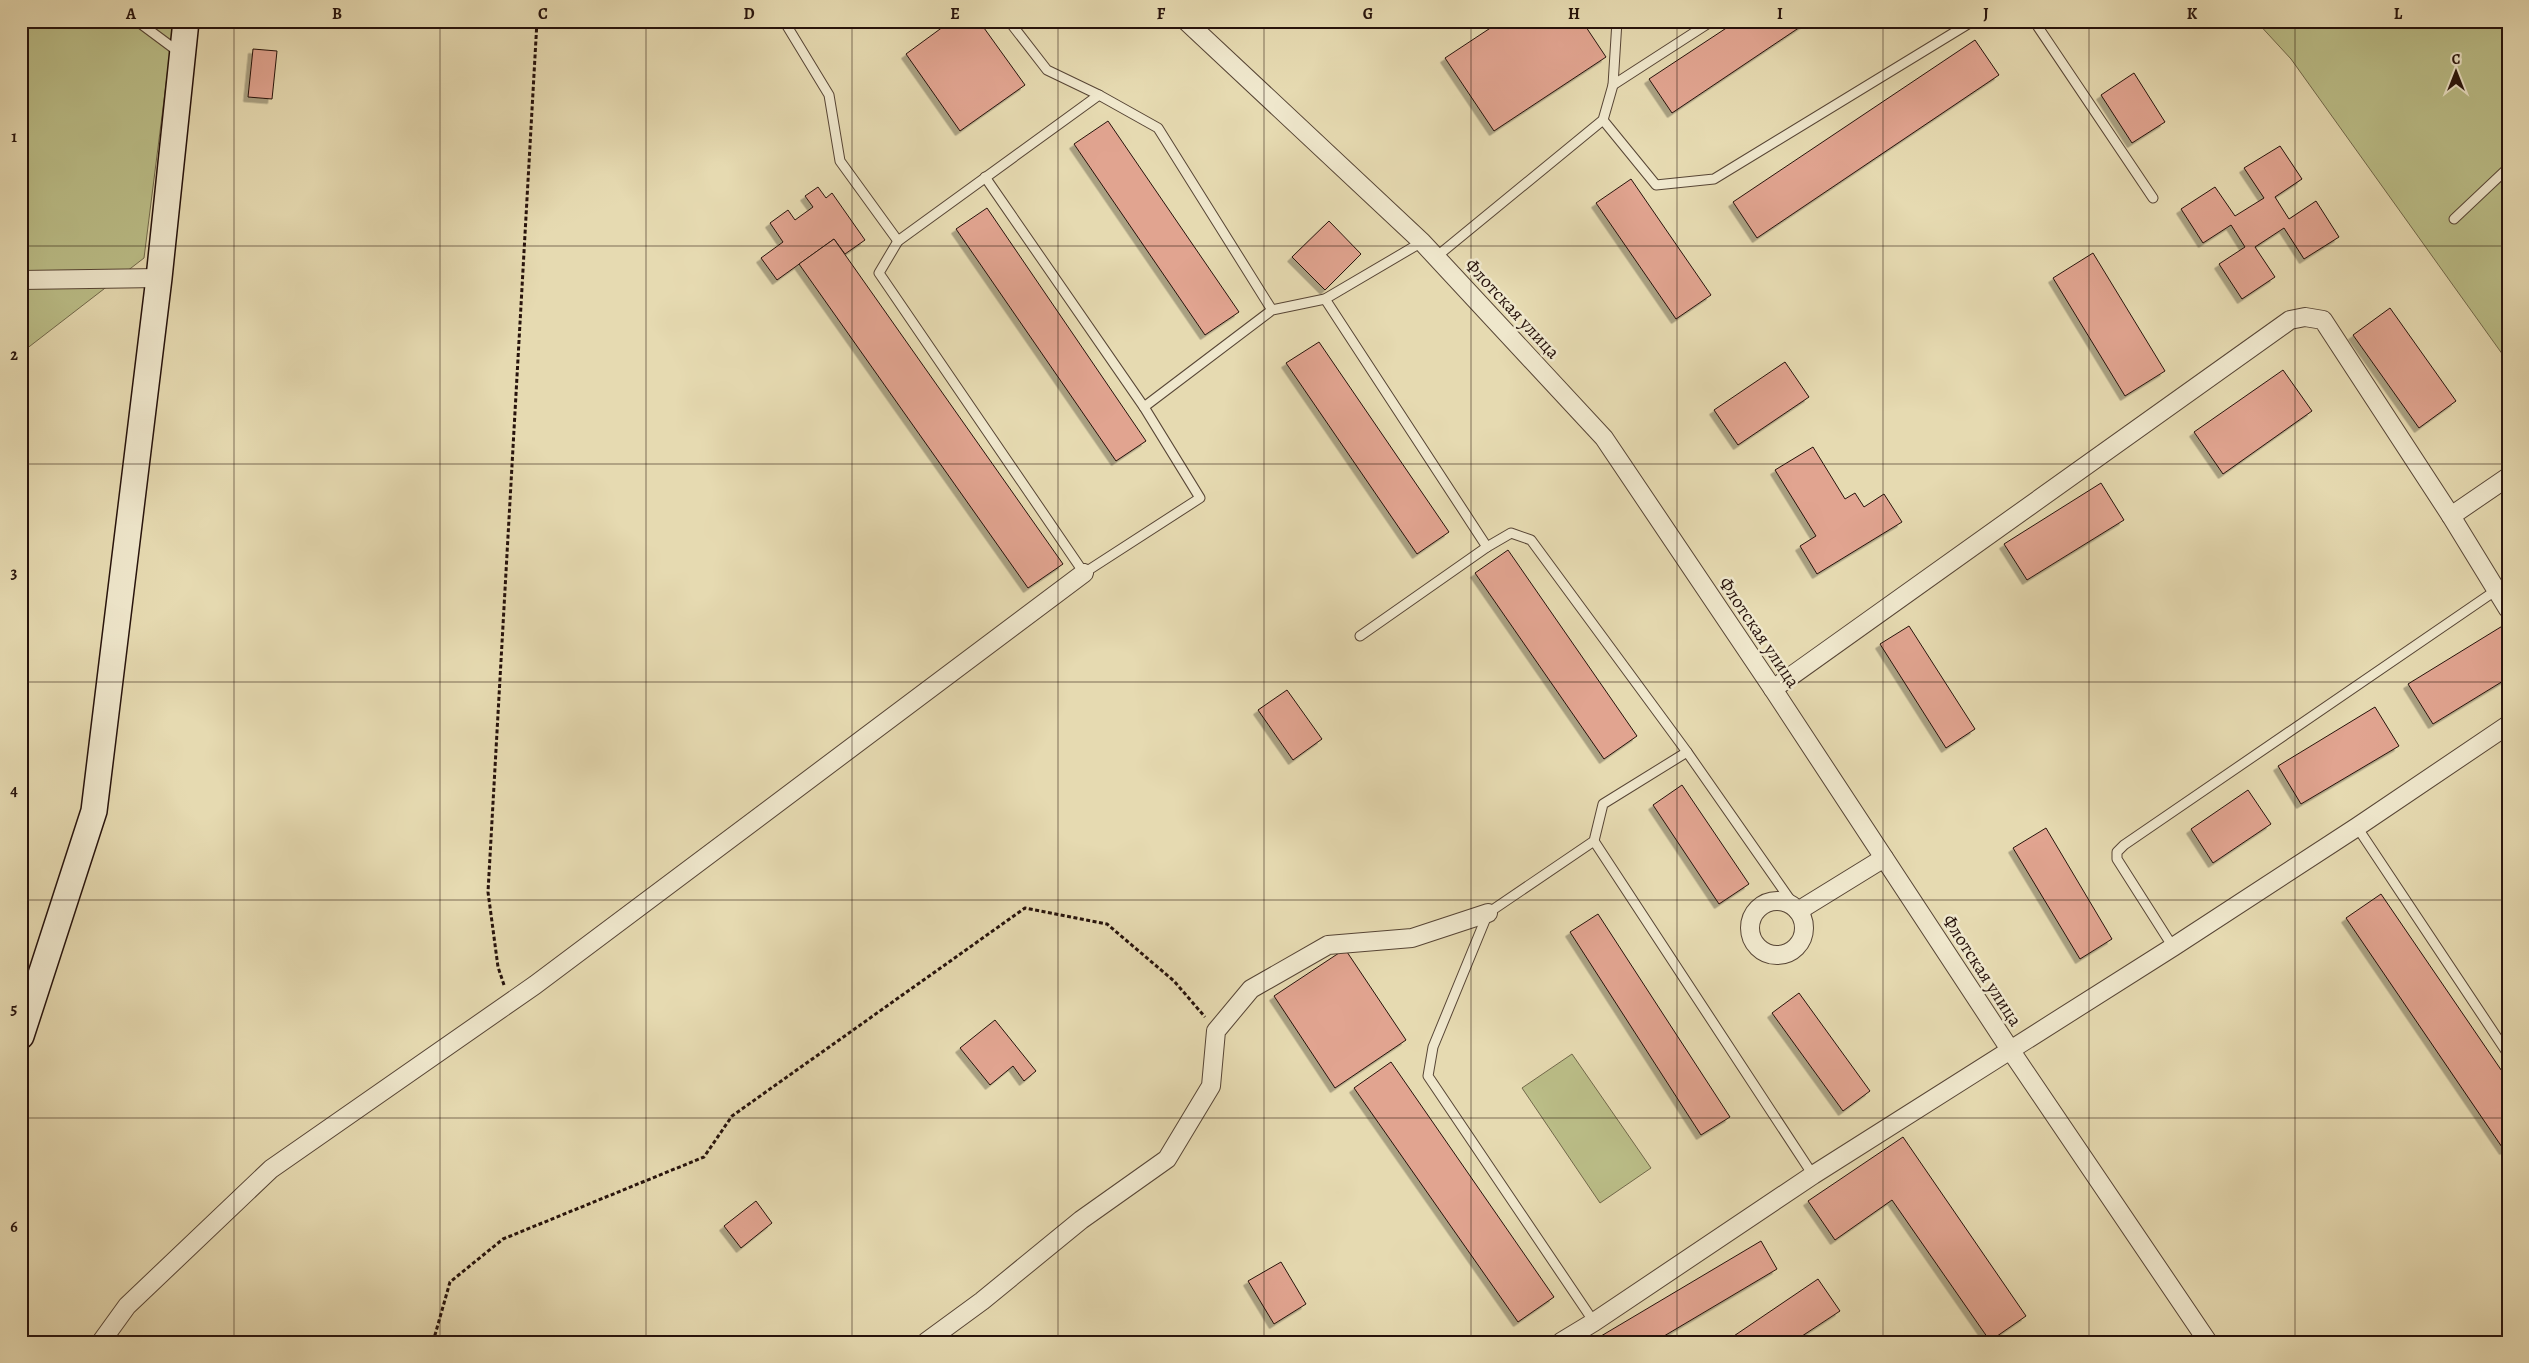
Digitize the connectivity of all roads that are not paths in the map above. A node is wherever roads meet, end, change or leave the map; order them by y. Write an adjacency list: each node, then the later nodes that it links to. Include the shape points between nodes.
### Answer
1 (137, 21): 10 (lane)
2 (186, 21): 10 (street)
3 (784, 21): 18 (lane, via 829,95 840,161)
4 (1009, 21): 12 (lane, via 1047,70)
5 (1186, 21): 19 (street, Флотская улица)
6 (1617, 21): 11 (lane)
7 (1712, 21): 11 (lane)
8 (1973, 21): 13 (lane, via 1714,179 1656,184)
9 (2034, 21): 16 (lane)
10 (183, 54): 21 (street)
11 (1613, 85): 13 (lane)
12 (1100, 95): 15 (lane); 24 (lane, via 1158,128)
13 (1603, 120): 20 (lane)
14 (2508, 168): 17 (lane)
15 (985, 177): 18 (lane); 25 (lane)
16 (2153, 198)
17 (2454, 219)
18 (898, 241): 29 (lane, via 879,273)
19 (1422, 242): 20 (street, Флотская улица); 23 (lane)
20 (1436, 256): 33 (street, Флотская улица, via 1604,438)
21 (159, 278): 22 (street); 42 (street, via 94,811)
22 (21, 280)
23 (1325, 299): 24 (lane); 28 (lane)
24 (1272, 310): 25 (lane)
25 (1144, 406): 29 (lane, via 1200,498)
26 (2508, 477): 27 (street)
27 (2451, 516): 30 (street); 33 (street, via 2323,320 2305,317 2290,320)
28 (1487, 547): 32 (lane); 35 (lane, via 1511,533 1531,540)
29 (1084, 573): 47 (street, via 511,1002 271,1169 127,1306)
30 (2495, 591): 31 (street); 41 (lane, via 2117,852 2117,859)
31 (2508, 609)
32 (1360, 636)
33 (1773, 689): 38 (street, Флотская улица)
34 (2508, 725): 36 (street)
35 (1687, 752): 37 (lane, via 1603,804); 39 (lane)
36 (2357, 827): 41 (street); 44 (lane)
37 (1594, 841): 40 (lane); 45 (lane)
38 (1884, 858): 39 (street); 43 (street, Флотская улица)
39 (1798, 911)
40 (1488, 914): 46 (lane, via 1433,1047 1428,1076); 48 (street, via 1412,938 1328,945 1251,989 1216,1031 1211,1086 1167,1159 1080,1220 982,1301)
41 (2173, 947): 43 (street)
42 (21, 1036)
43 (2011, 1052): 45 (street); 50 (street, Флотская улица)
44 (2508, 1054)
45 (1814, 1175): 46 (street)
46 (1594, 1322): 49 (street)
47 (101, 1342)
48 (926, 1342)
49 (1561, 1342)
50 (2208, 1342)

